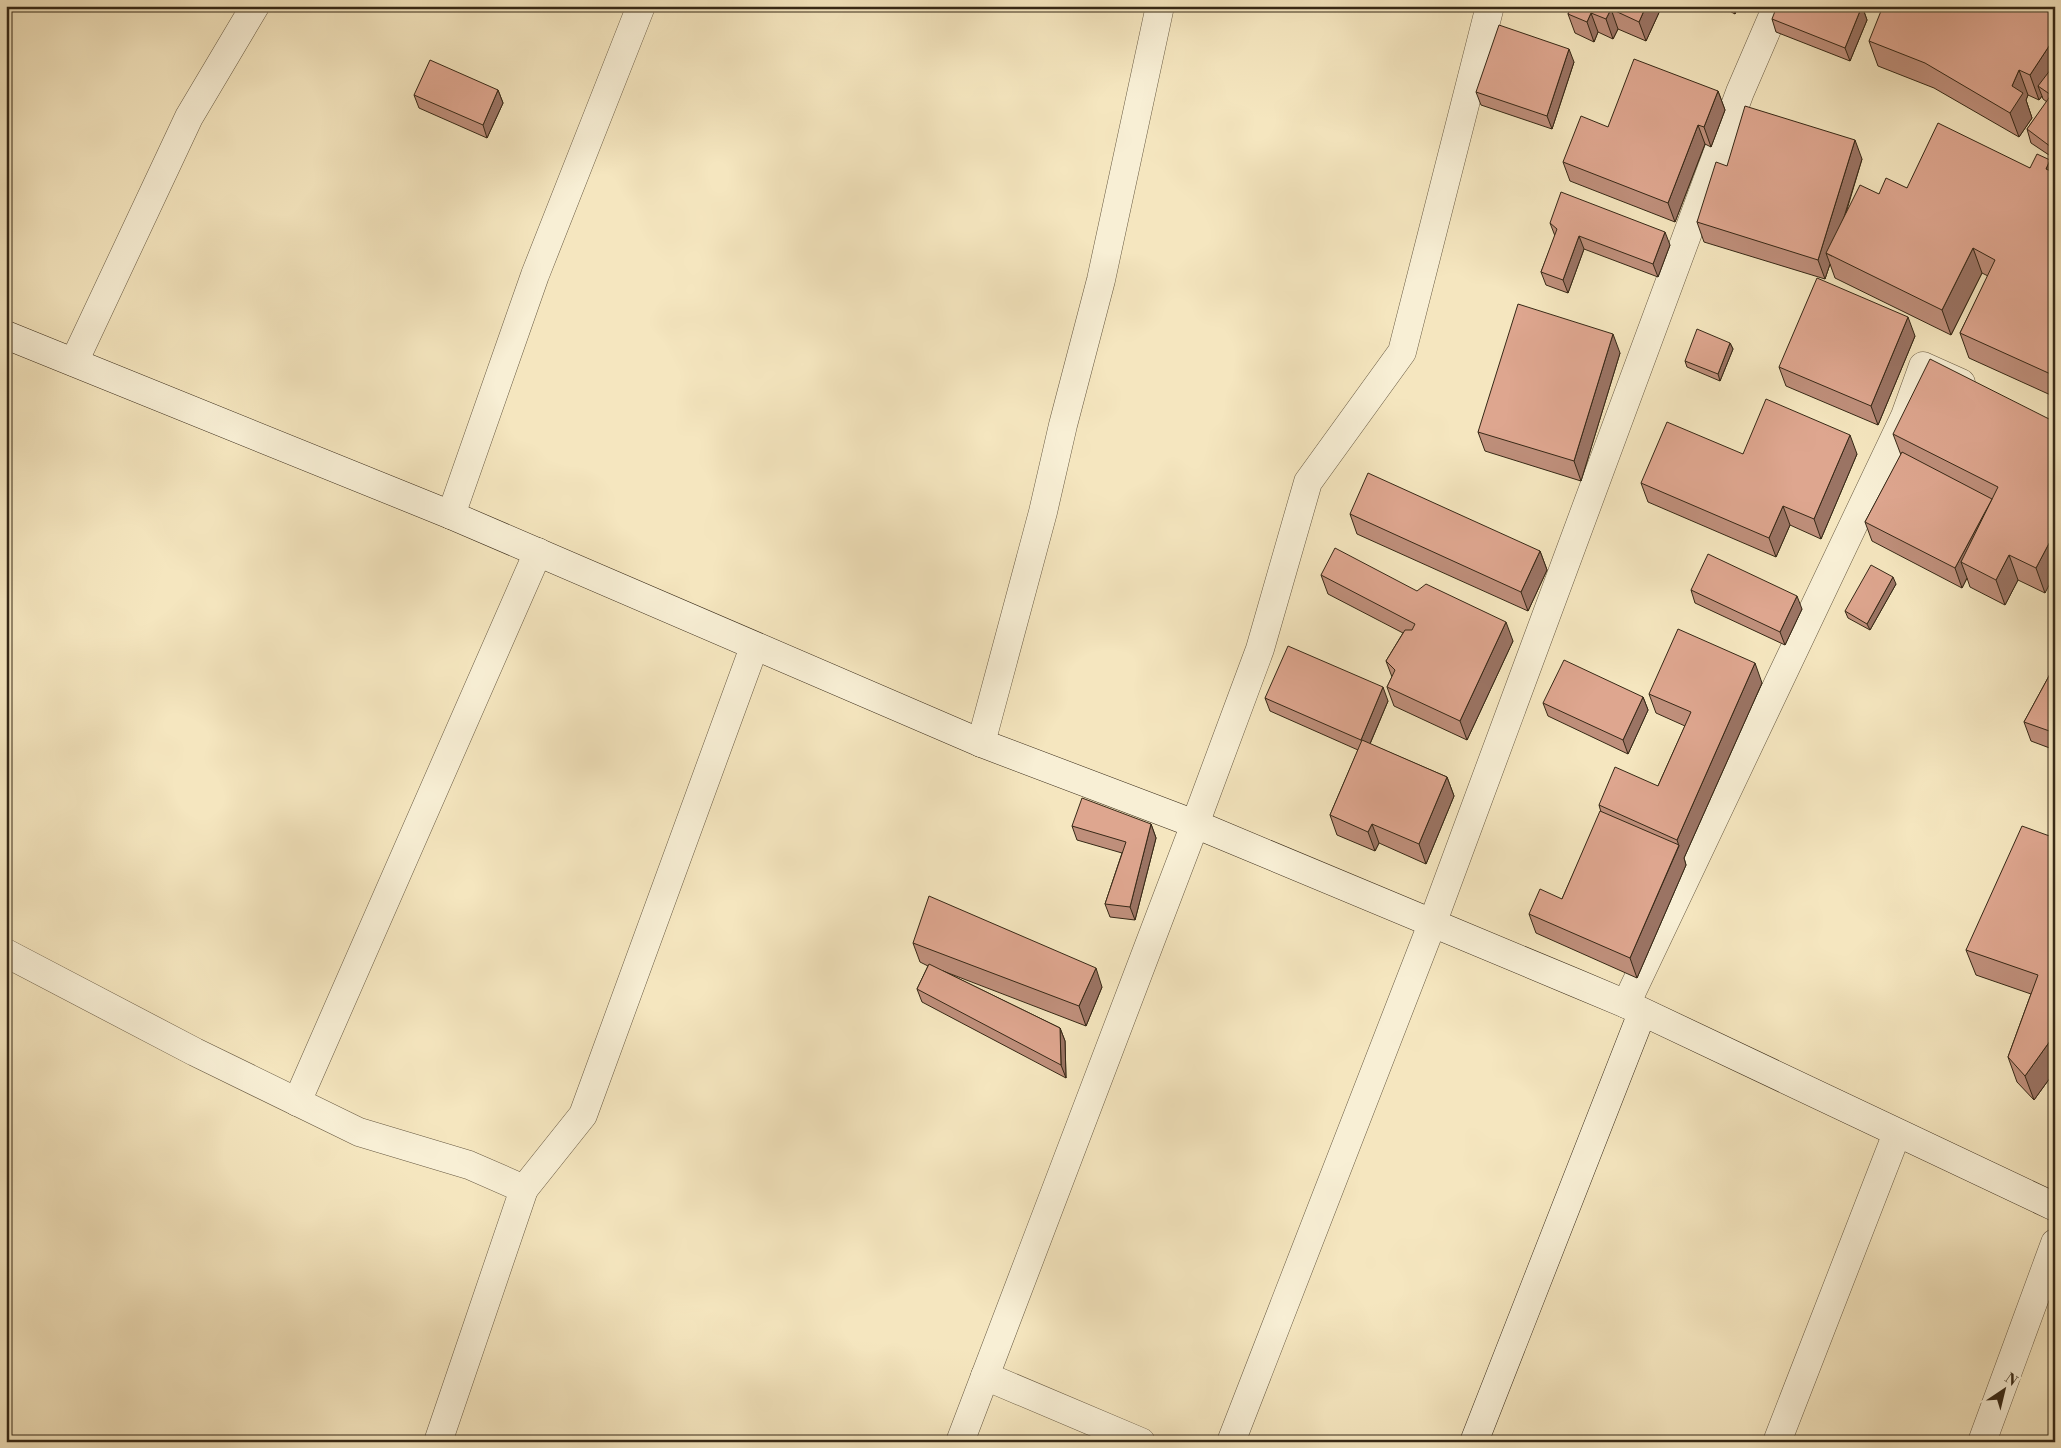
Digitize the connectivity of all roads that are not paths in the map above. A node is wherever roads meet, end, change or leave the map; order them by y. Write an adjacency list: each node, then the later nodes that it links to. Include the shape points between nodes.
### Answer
1 (255, 6): 7 (street, via 189,118)
2 (641, 6): 9 (street, via 535,275)
3 (1160, 6): 12 (street, via 1101,280 1044,512)
4 (1490, 6): 13 (street, via 1402,352 1308,482 1260,648)
5 (1777, 6): 14 (street, via 1740,92)
6 (6, 335): 7 (street)
7 (74, 362): 9 (street)
8 (1980, 393): 16 (street, via 1923,366 1904,416)
9 (451, 515): 10 (street)
10 (538, 552): 11 (street); 17 (street)
11 (754, 646): 12 (street); 19 (street, via 583,1115)
12 (981, 743): 13 (street)
13 (1195, 824): 14 (street); 22 (street)
14 (1432, 924): 16 (street); 26 (street)
15 (6, 953): 17 (street)
16 (1634, 1009): 18 (street); 27 (street)
17 (297, 1102): 19 (street, via 359,1132 469,1165)
18 (1897, 1133): 20 (street); 28 (street)
19 (524, 1189): 23 (street)
20 (2055, 1207)
21 (2055, 1243): 29 (street)
22 (985, 1376): 24 (street); 25 (street)
23 (438, 1442)
24 (960, 1442)
25 (1141, 1442)
26 (1230, 1442)
27 (1474, 1442)
28 (1777, 1442)
29 (1982, 1442)

